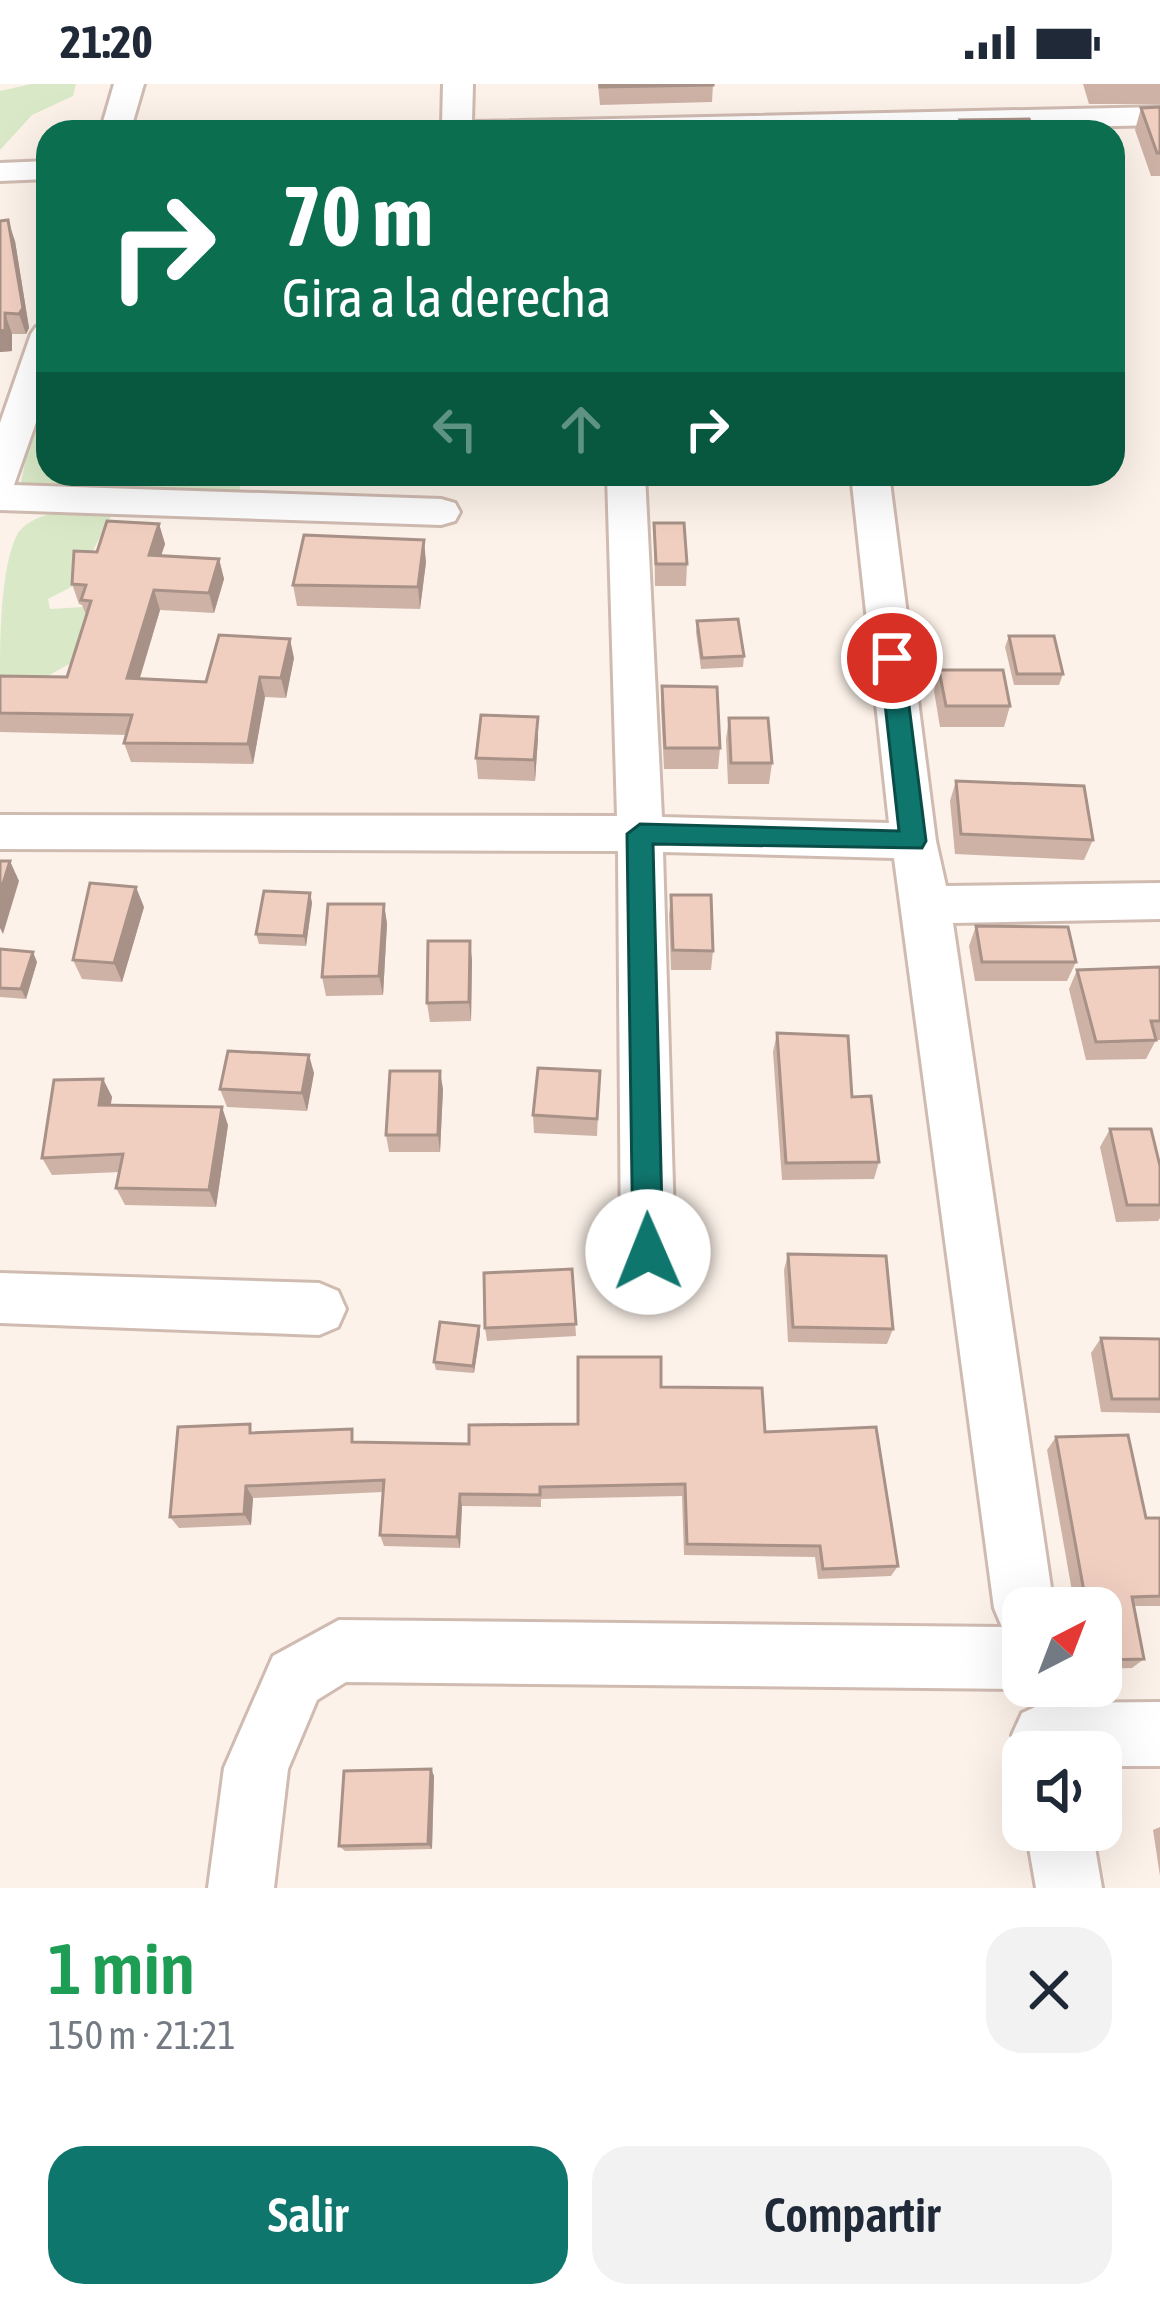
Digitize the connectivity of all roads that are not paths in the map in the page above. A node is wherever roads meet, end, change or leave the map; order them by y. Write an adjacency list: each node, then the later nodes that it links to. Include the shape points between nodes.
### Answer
1 (130, 84): 5 (street)
2 (458, 84): 6 (street)
3 (820, 84): 7 (street)
4 (1160, 116): 8 (street)
5 (119, 120)
6 (454, 120)
7 (828, 120)
8 (1058, 120)
9 (36, 170): 10 (street)
10 (0, 172)
11 (36, 393): 12 (street)
12 (0, 478)
13 (626, 486): 18 (street)
14 (871, 486): 19 (street)
15 (0, 497): 16 (street)
16 (441, 512)
17 (0, 832): 18 (street)
18 (640, 834): 19 (street); 22 (street)
19 (913, 841): 21 (street)
20 (1160, 901): 21 (street)
21 (927, 905): 25 (street)
22 (648, 1252)
23 (0, 1298): 24 (street)
24 (319, 1309)
25 (1021, 1587)
26 (1002, 1658): 30 (street, via 339,1651 295,1678 256,1768)
27 (1042, 1724): 28 (street)
28 (1160, 1734)
29 (1063, 1851): 31 (street)
30 (241, 1888)
31 (1069, 1888)

